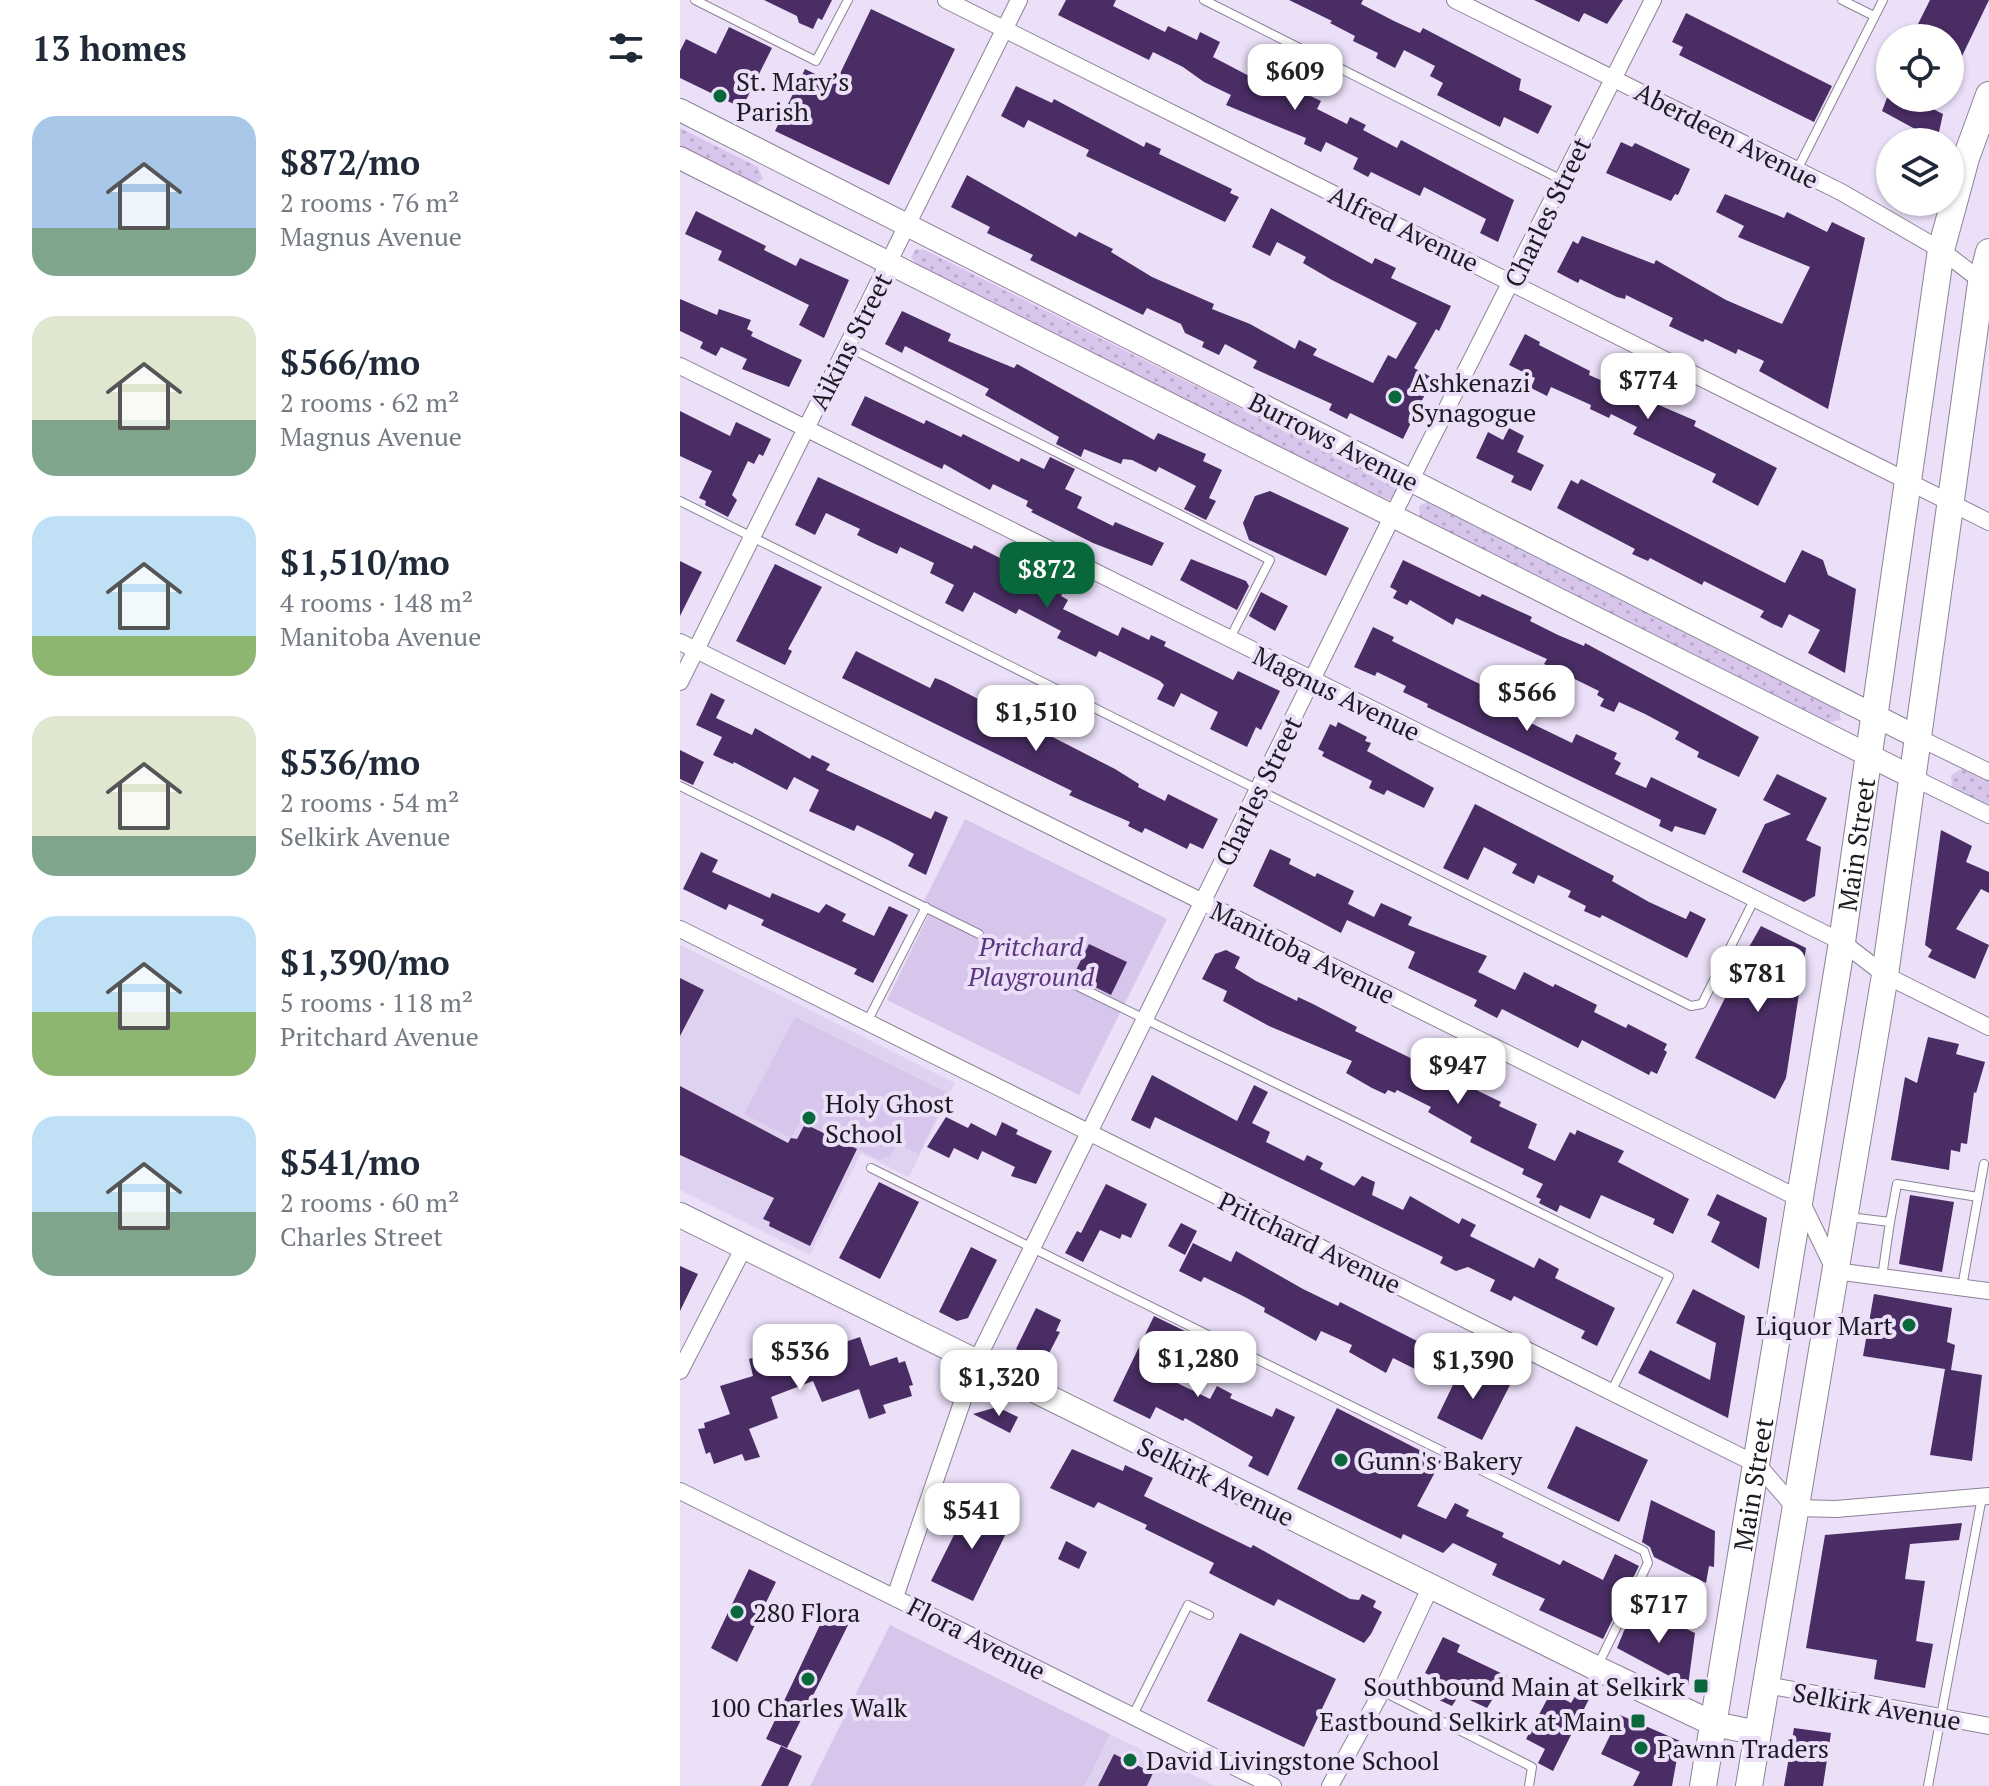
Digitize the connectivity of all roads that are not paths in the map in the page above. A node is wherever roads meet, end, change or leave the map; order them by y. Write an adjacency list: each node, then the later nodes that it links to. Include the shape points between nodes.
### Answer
1 (695, 0): 2 (lane, via 816,61)
2 (848, 0)
3 (946, 0): 11 (street, Alfred Avenue)
4 (1019, 0): 11 (street, Aikins Street)
5 (1204, 0): 17 (lane)
6 (1455, 0): 12 (street, Aberdeen Avenue)
7 (1653, 0): 12 (street, Charles Street)
8 (1842, 0): 10 (lane)
9 (1883, 0): 10 (lane)
10 (1874, 16): 16 (lane)
11 (1005, 29): 18 (street, Aikins Street); 22 (street, Alfred Avenue)
12 (1613, 78): 16 (street, Aberdeen Avenue); 17 (street, Charles Street)
13 (1989, 95): 19 (main road, Main Street)
14 (680, 110): 18 (street, Burrows Avenue)
15 (680, 158): 21 (street, Burrows Avenue)
16 (1797, 170): 19 (street, Aberdeen Avenue)
17 (1562, 181): 22 (street, Charles Street)
18 (906, 227): 21 (street, Aikins Street); 27 (street, Burrows Avenue)
19 (1941, 250): 23 (street, Aberdeen Avenue); 28 (main road, Main Street)
20 (1989, 252): 23 (main road, Main Street)
21 (889, 263): 24 (street, Aikins Street); 31 (street, Burrows Avenue)
22 (1512, 282): 27 (street, Charles Street); 28 (street, Alfred Avenue)
23 (1985, 285): 30 (main road, Main Street)
24 (848, 347): 26 (street, Aikins Street); 34 (lane, via 1270,560)
25 (680, 366): 26 (street, Magnus Avenue)
26 (805, 429): 33 (street, Aikins Street); 34 (street, Magnus Avenue)
27 (1411, 480): 31 (street, Charles Street); 38 (street, Burrows Avenue)
28 (1906, 481): 30 (street, Alfred Avenue); 38 (main road, Main Street)
29 (680, 501): 33 (lane)
30 (1950, 503): 32 (street, Alfred Avenue); 39 (main road, Main Street)
31 (1392, 517): 36 (street, Charles Street); 40 (street, Burrows Avenue)
32 (1989, 522)
33 (752, 537): 35 (street, Aikins Street); 44 (lane)
34 (1229, 640): 36 (street, Magnus Avenue)
35 (688, 646): 37 (street, Aikins Street); 47 (street, Manitoba Avenue)
36 (1311, 681): 44 (street, Charles Street); 46 (street, Magnus Avenue)
37 (680, 682)
38 (1874, 712): 39 (street, Burrows Avenue); 40 (main road, Main Street)
39 (1917, 737): 41 (street, Burrows Avenue); 42 (main road, Main Street)
40 (1868, 753): 42 (street, Burrows Avenue); 51 (main road, Main Street)
41 (1989, 772)
42 (1912, 777): 45 (street, Burrows Avenue); 53 (main road, Main Street)
43 (680, 786): 48 (lane)
44 (1258, 789): 46 (lane, via 1691,1006 1702,1004); 47 (street, Charles Street)
45 (1989, 815)
46 (1754, 900): 51 (street, Magnus Avenue)
47 (1204, 903): 54 (street, Charles Street); 61 (street, Manitoba Avenue)
48 (926, 907): 50 (lane); 55 (lane)
49 (680, 929): 55 (street, Pritchard Avenue)
50 (979, 934)
51 (1842, 942): 53 (street, Magnus Avenue); 61 (main road, Main Street)
52 (1055, 975): 54 (lane)
53 (1885, 975): 56 (street, Magnus Avenue); 63 (main road, Main Street)
54 (1147, 1019): 57 (street, Charles Street); 74 (lane, via 1669,1276)
55 (867, 1022): 57 (street, Pritchard Avenue)
56 (1989, 1027)
57 (1090, 1133): 66 (street, Charles Street); 74 (street, Pritchard Avenue)
58 (1984, 1164): 60 (lane)
59 (871, 1168): 66 (lane)
60 (1978, 1197): 64 (lane, via 1897,1184); 69 (lane)
61 (1800, 1199): 67 (street); 75 (main road, Main Street)
62 (680, 1215): 65 (main road, Selkirk Avenue)
63 (1844, 1216): 64 (lane); 67 (main road, Main Street)
64 (1890, 1222): 68 (lane)
65 (744, 1247): 71 (street); 72 (main road, Selkirk Avenue)
66 (1032, 1249): 72 (street, Charles Street); 82 (lane, via 1644,1551 1648,1563)
67 (1835, 1271): 68 (street); 78 (main road, Main Street)
68 (1882, 1277): 69 (street)
69 (1961, 1288): 70 (street)
70 (1989, 1291)
71 (684, 1353): 73 (street)
72 (976, 1362): 79 (main road, Selkirk Avenue); 80 (street, Charles Street)
73 (680, 1371)
74 (1611, 1392): 75 (street, Pritchard Avenue)
75 (1758, 1465): 78 (street, Pritchard Avenue); 87 (main road, Main Street)
76 (680, 1491): 80 (street, Flora Avenue)
77 (1985, 1497): 78 (street); 86 (lane)
78 (1795, 1508): 83 (main road, Main Street)
79 (1430, 1588): 82 (main road, Selkirk Avenue); 84 (street)
80 (895, 1597): 85 (street, Flora Avenue)
81 (1209, 1615): 85 (lane, via 1188,1605)
82 (1596, 1668): 87 (main road, Selkirk Avenue)
83 (1766, 1685): 86 (street, Selkirk Avenue); 89 (main road, Main Street)
84 (1382, 1691): 91 (street); 92 (lane, via 1532,1767)
85 (1132, 1716): 90 (street, Flora Avenue)
86 (1940, 1718): 88 (street, Selkirk Avenue); 95 (lane)
87 (1714, 1724): 89 (main road, Selkirk Avenue); 93 (main road, Main Street)
88 (1989, 1726)
89 (1758, 1733): 94 (main road, Main Street)
90 (1273, 1786)
91 (1330, 1786)
92 (1529, 1786)
93 (1703, 1786)
94 (1749, 1786)
95 (1928, 1786)

